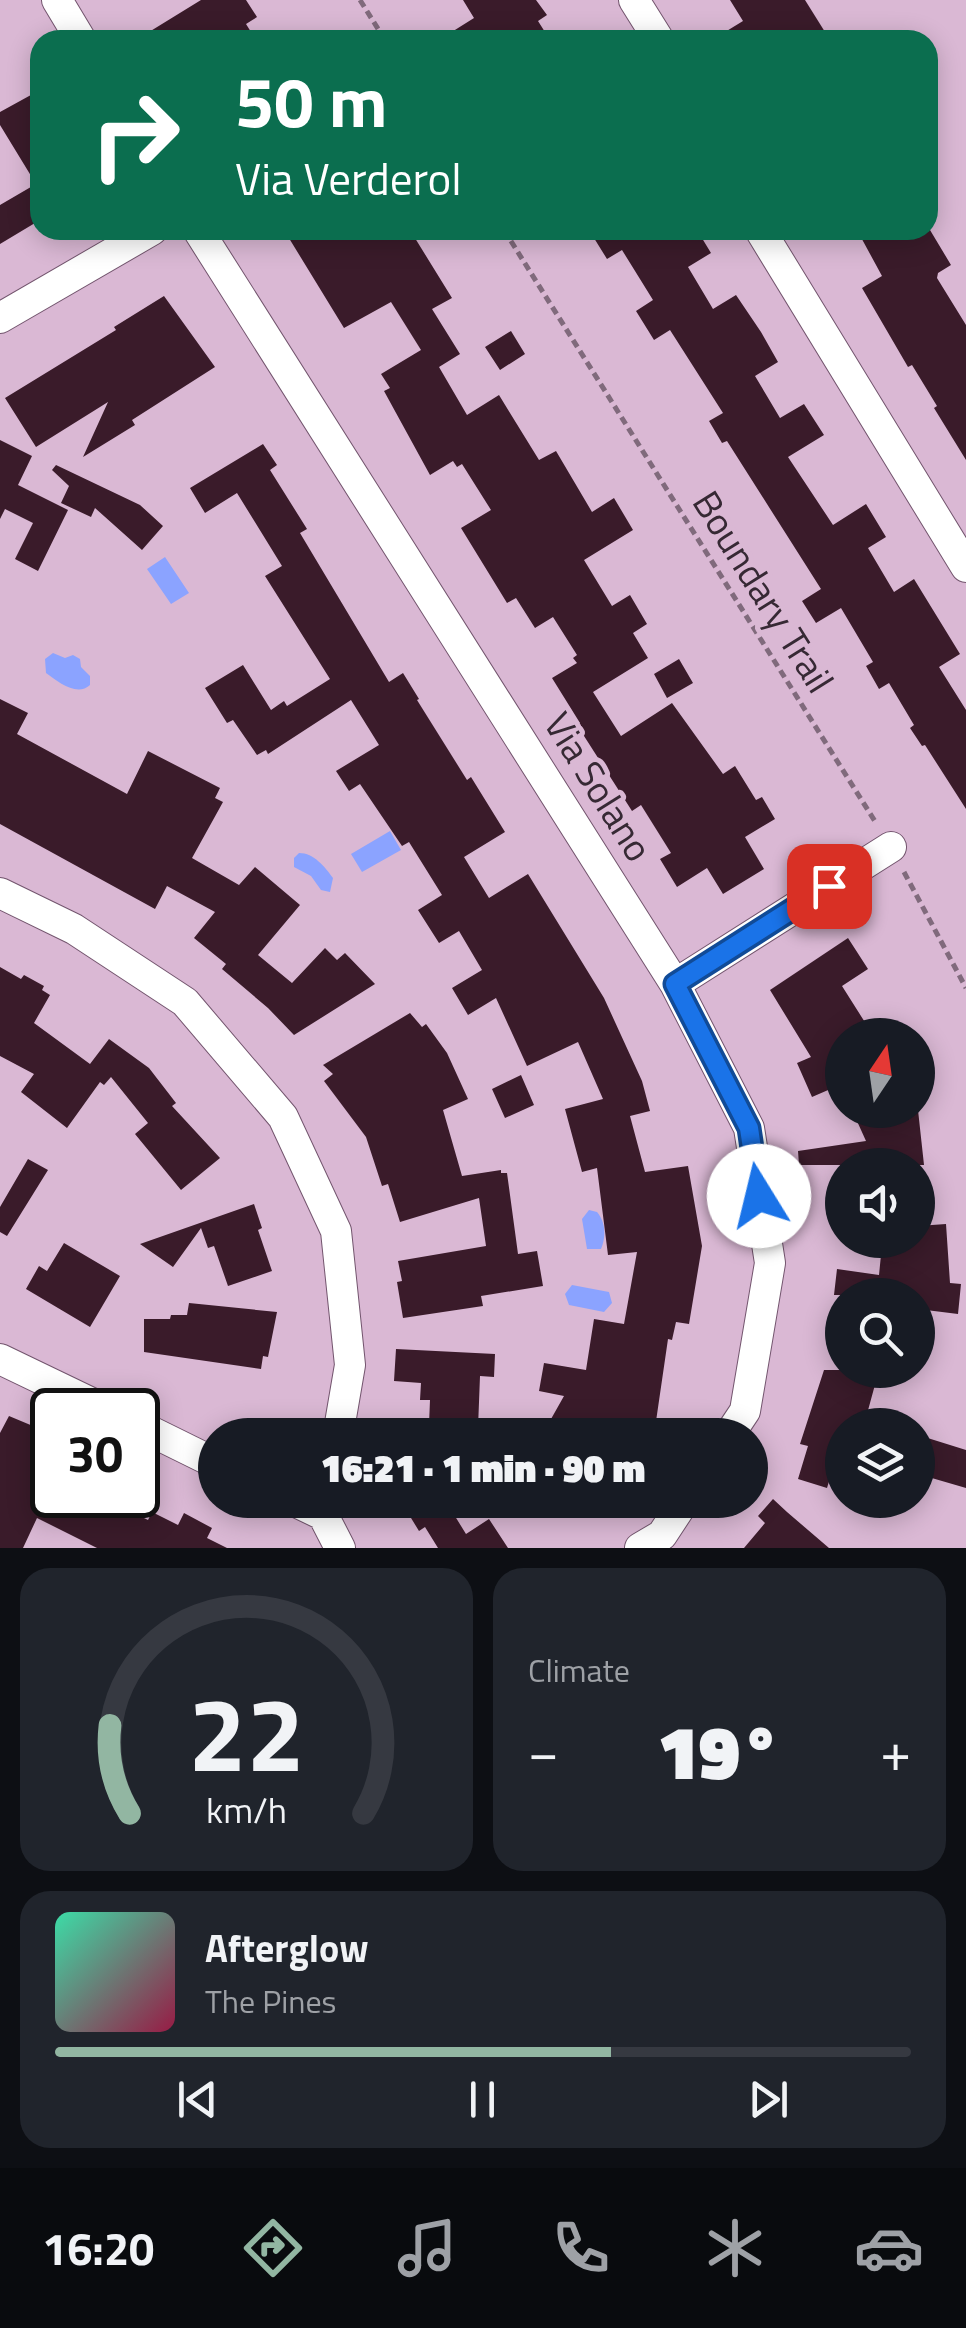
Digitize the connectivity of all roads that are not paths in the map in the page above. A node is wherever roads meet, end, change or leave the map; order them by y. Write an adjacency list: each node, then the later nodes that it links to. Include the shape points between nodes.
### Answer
1 (57, 0): 3 (street)
2 (634, 0): 4 (street)
3 (75, 30)
4 (653, 30)
5 (135, 240): 8 (street)
6 (204, 240): 12 (street, Via Solano)
7 (766, 240): 9 (street)
8 (0, 318)
9 (966, 568)
10 (890, 847): 12 (street)
11 (0, 893): 15 (street, via 74,929 185,1002 283,1117 336,1231 350,1365)
12 (675, 984): 16 (street, Via Solano, via 749,1128 770,1263)
13 (0, 1359): 14 (street)
14 (60, 1388)
15 (341, 1418)
16 (740, 1418)
17 (160, 1436): 18 (street)
18 (198, 1455)
19 (329, 1518): 21 (street)
20 (674, 1518): 22 (street, via 662,1536)
21 (340, 1548)
22 (640, 1548)

